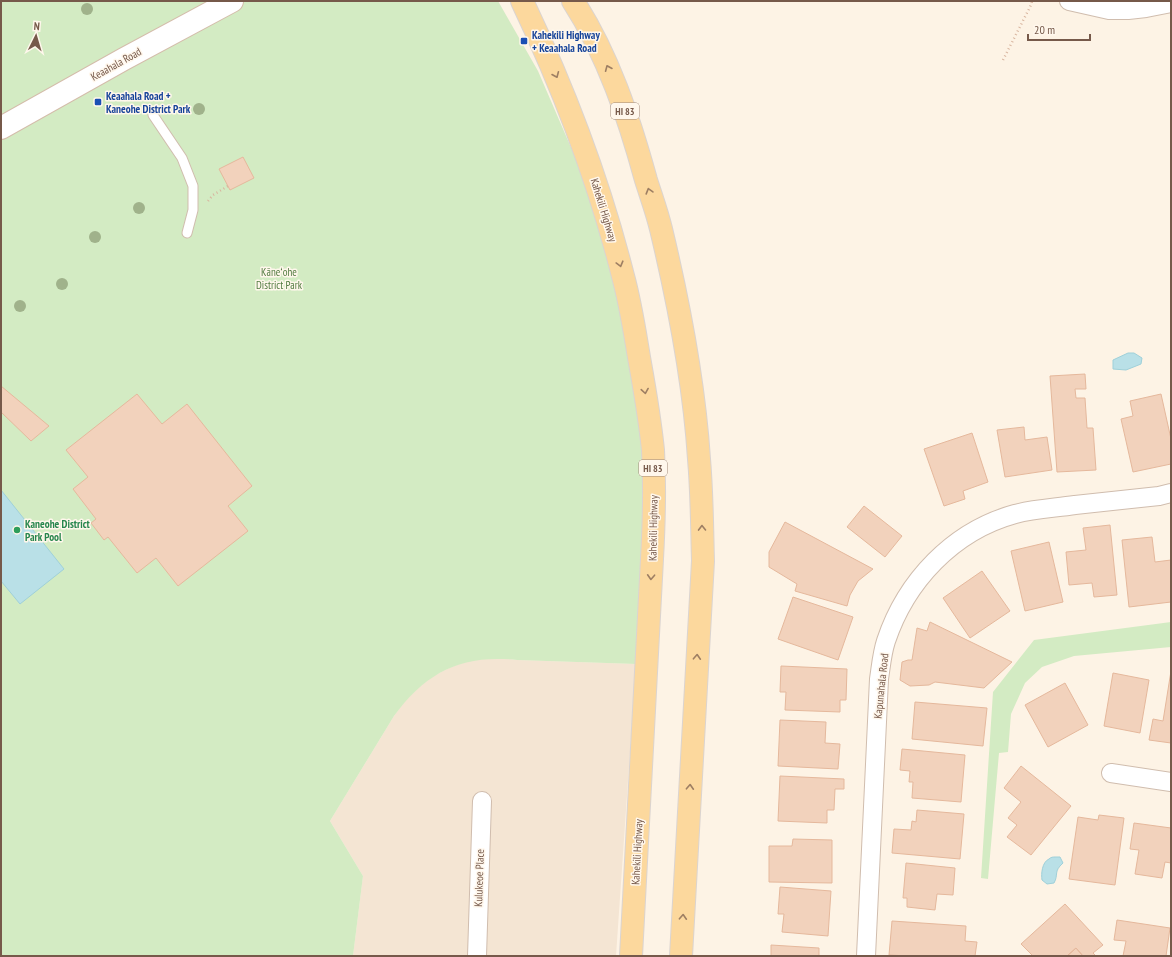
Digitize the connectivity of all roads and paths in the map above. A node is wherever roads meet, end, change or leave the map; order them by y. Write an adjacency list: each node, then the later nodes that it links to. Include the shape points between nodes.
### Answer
1 (232, 1): 9 (street, Keaahala Road)
2 (522, 1): 18 (main road, Kahekili Highway / HI 83, one-way to 18, via 567,101 609,223 636,336 653,449 652,559)
3 (574, 1): 19 (main road, HI 83, one-way to 3, via 702,562 702,513 695,415 687,356 661,228 618,92 601,50)
4 (1032, 1): 7 (path)
5 (1069, 1): 6 (street, via 1109,10 1146,8)
6 (1171, 3)
7 (1003, 60)
8 (153, 115): 11 (lane, via 182,158 193,186)
9 (1, 128)
10 (228, 186): 11 (path, via 213,195 203,207)
11 (193, 210): 12 (lane)
12 (187, 233)
13 (1171, 493): 20 (street, Kapunahala Road, via 1038,510 992,523 959,542 933,563 905,599 886,640 879,679)
14 (1111, 773): 15 (street)
15 (1171, 782)
16 (482, 801): 17 (street, Kulukeoe Place)
17 (477, 956)
18 (631, 956)
19 (681, 956)
20 (866, 956)

